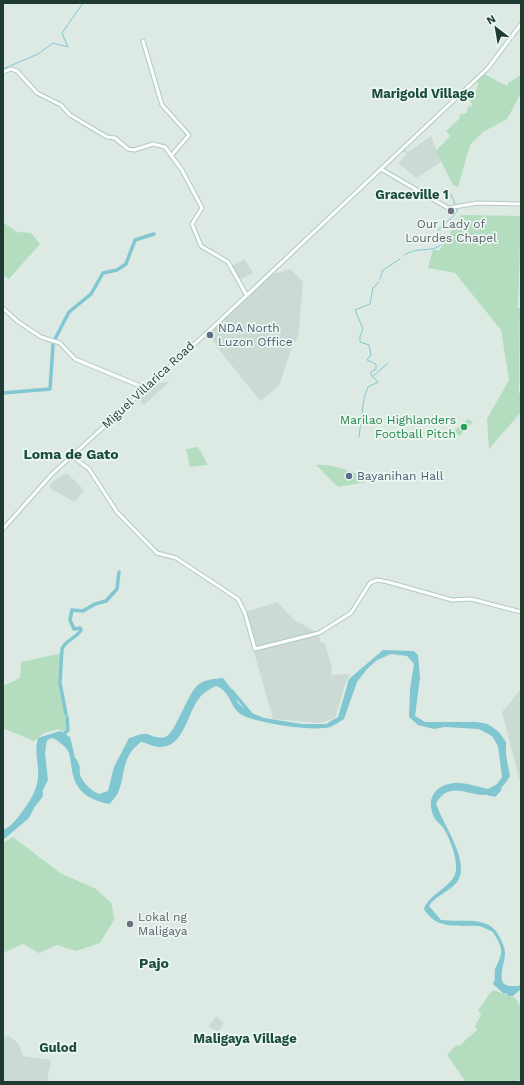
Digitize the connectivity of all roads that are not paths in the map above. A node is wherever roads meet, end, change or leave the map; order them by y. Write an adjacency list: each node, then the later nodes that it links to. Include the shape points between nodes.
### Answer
1 (521, 24): 5 (main road, Miguel Villarica Road, via 488,68)
2 (143, 41): 4 (main road, via 162,105 189,136)
3 (3, 72): 4 (main road, via 11,69 17,71 38,93 61,105 70,116 107,138 115,138 128,149 134,150 153,144 164,148)
4 (171, 156): 7 (main road, via 182,170 202,208 192,224 201,246 228,262)
5 (381, 169): 6 (main road, via 448,208 478,202); 7 (main road, Miguel Villarica Road)
6 (521, 204)
7 (246, 294): 9 (main road, Miguel Villarica Road)
8 (3, 308): 9 (main road, via 41,337 60,343 74,359)
9 (145, 388): 10 (main road, Miguel Villarica Road)
10 (72, 456): 11 (main road, Miguel Villarica Road, via 44,481); 12 (main road, via 89,468 117,512 157,553 176,558 238,599 245,613 255,649 322,630 351,613 373,581 388,582 452,600 471,599)
11 (3, 529)
12 (521, 612)

